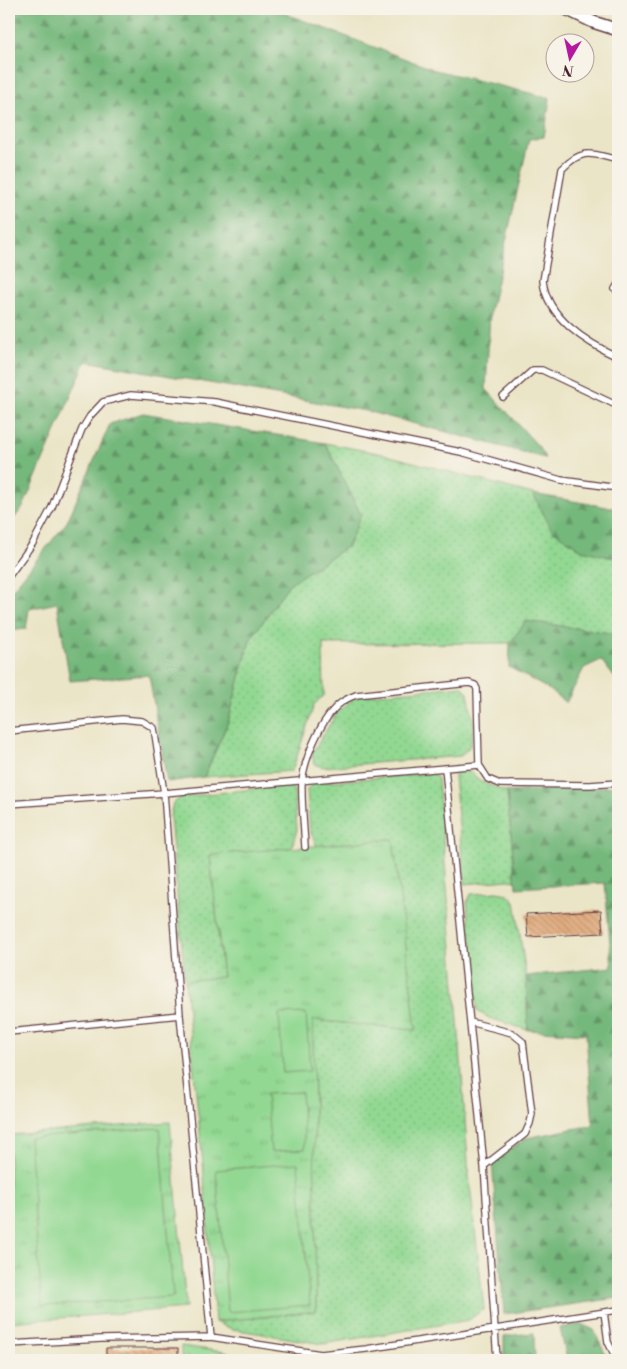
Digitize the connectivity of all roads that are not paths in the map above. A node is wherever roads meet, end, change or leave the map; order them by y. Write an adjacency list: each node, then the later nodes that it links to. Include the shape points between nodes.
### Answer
1 (566, 9): 2 (street)
2 (618, 30)
3 (618, 160): 4 (lane, via 586,153 573,158 562,169 543,281 548,300 567,325 598,348)
4 (618, 357)
5 (503, 397): 6 (lane, via 533,370 542,370)
6 (618, 406)
7 (618, 488): 8 (lane, via 561,480 461,452 215,402 131,394 103,402 90,416 52,507 33,543)
8 (9, 576)
9 (9, 731): 14 (lane, via 122,719 142,721 154,728)
10 (479, 765): 11 (lane); 12 (lane, via 477,689 469,683 356,695 342,702 330,713 316,735); 13 (lane, via 488,779 500,784)
11 (445, 768): 12 (lane); 18 (lane)
12 (302, 780): 14 (lane); 16 (lane)
13 (618, 783)
14 (164, 793): 15 (lane); 17 (lane)
15 (9, 804)
16 (305, 847)
17 (180, 1015): 19 (lane); 24 (lane)
18 (470, 1022): 20 (lane); 20 (lane, via 512,1033 523,1042 532,1114 525,1134)
19 (9, 1032)
20 (484, 1166): 23 (lane)
21 (618, 1310): 22 (lane)
22 (604, 1312): 23 (lane); 27 (lane, via 608,1342)
23 (496, 1329): 24 (lane, via 321,1354); 26 (lane)
24 (211, 1337): 25 (lane)
25 (9, 1344)
26 (497, 1360)
27 (617, 1360)

